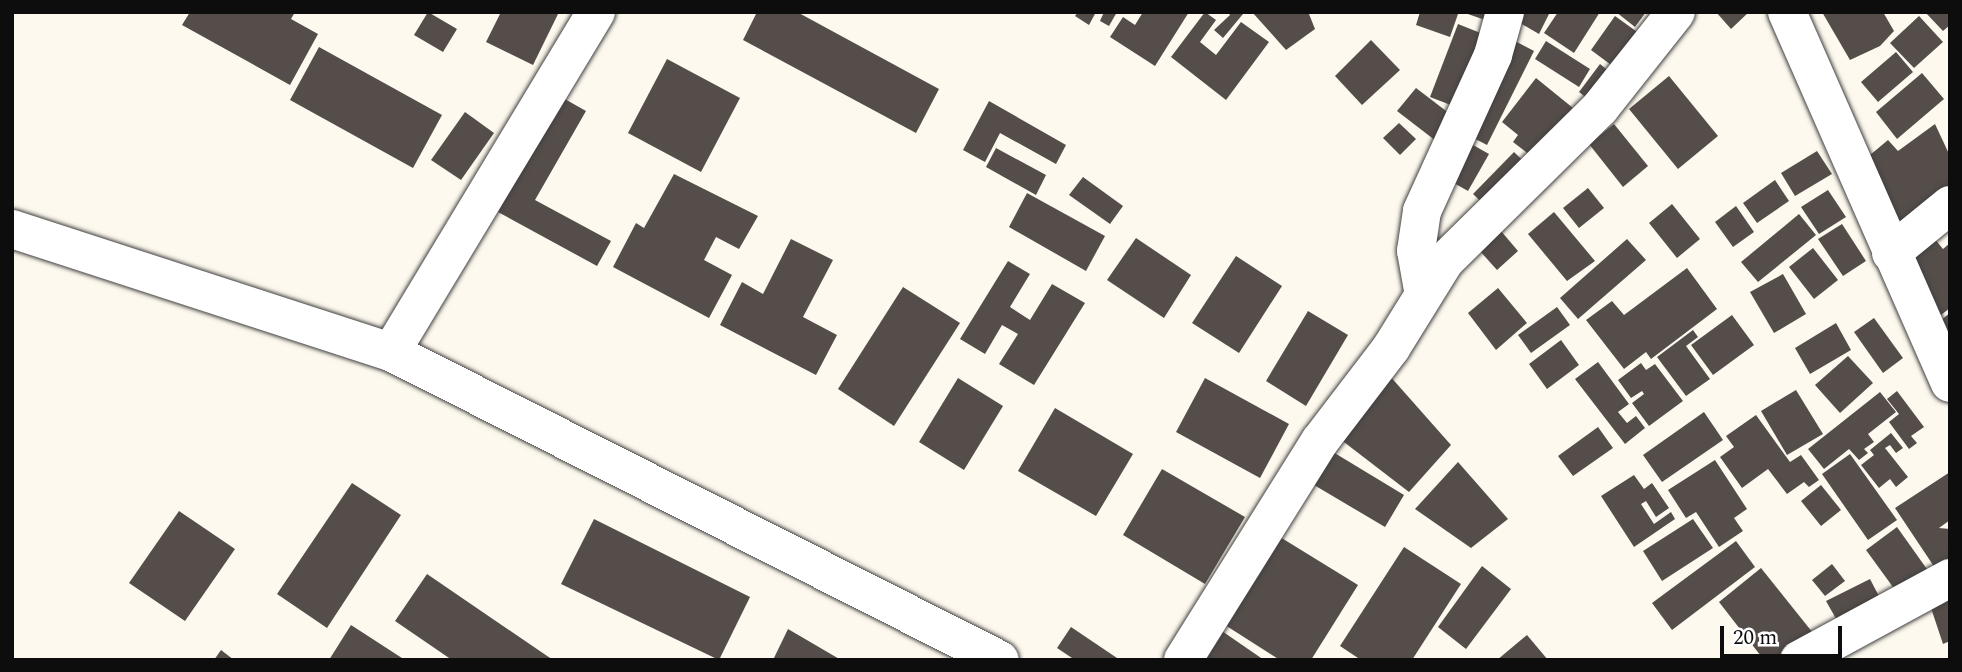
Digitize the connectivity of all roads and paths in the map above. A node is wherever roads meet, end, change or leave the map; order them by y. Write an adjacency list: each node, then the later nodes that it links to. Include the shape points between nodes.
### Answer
1 (596, 12): 9 (street)
2 (1505, 12): 8 (street, via 1493,55 1422,211 1416,251)
3 (1676, 12): 8 (street, via 1600,108 1445,261)
4 (1787, 12): 7 (street)
5 (1950, 205): 7 (street)
6 (12, 229): 9 (street)
7 (1891, 253): 10 (street)
8 (1423, 290): 13 (street, via 1391,348 1320,441)
9 (391, 352): 12 (street)
10 (1950, 383)
11 (1950, 578): 14 (street)
12 (1000, 660)
13 (1183, 660)
14 (1799, 660)

